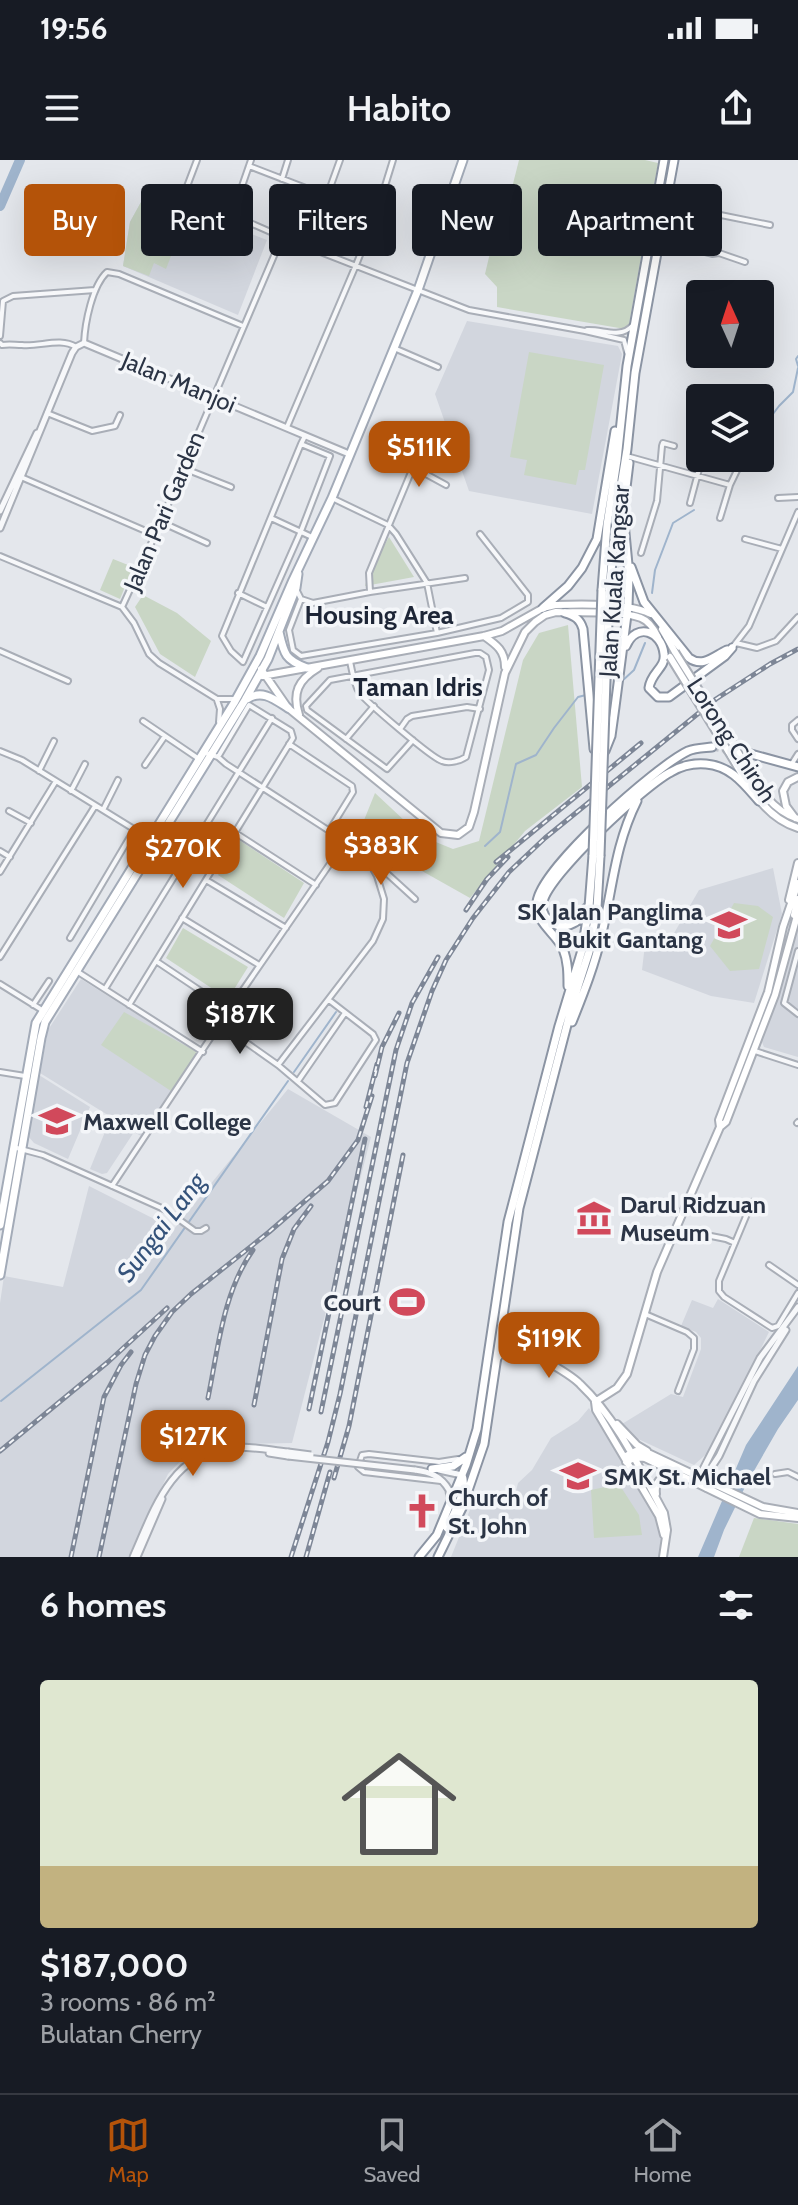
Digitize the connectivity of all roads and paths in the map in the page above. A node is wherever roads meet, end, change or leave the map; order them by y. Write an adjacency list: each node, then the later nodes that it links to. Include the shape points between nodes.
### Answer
1 (197, 160): 10 (street)
2 (288, 160): 9 (street)
3 (340, 160): 13 (street)
4 (393, 160): 14 (street)
5 (463, 160): 26 (main road)
6 (664, 160): 27 (main road, Jalan Kuala Kangsar)
7 (674, 160): 15 (main road, Jalan Kuala Kangsar)
8 (250, 163): 9 (street); 11 (street)
9 (282, 179): 12 (street)
10 (188, 184)
11 (243, 184)
12 (295, 184)
13 (331, 184)
14 (386, 184)
15 (670, 184)
16 (722, 215): 17 (street)
17 (770, 225)
18 (722, 254): 23 (street)
19 (274, 256): 28 (street, Jalan Pari Garden)
20 (332, 256): 24 (street)
21 (360, 256): 24 (street)
22 (657, 256): 46 (main road, Jalan Kuala Kangsar, via 635,373)
23 (745, 262)
24 (356, 265): 26 (street); 41 (street)
25 (95, 290): 28 (street, via 107,272 119,274); 30 (street, via 13,296 3,301); 32 (street)
26 (418, 290): 29 (street, via 469,310); 34 (main road)
27 (635, 322): 29 (street, via 619,334); 35 (main road, Jalan Kuala Kangsar)
28 (243, 326): 37 (street, Jalan Pari Garden)
29 (585, 331): 35 (street, via 624,340)
30 (0, 336)
31 (0, 343): 33 (street, via 63,342)
32 (84, 343): 33 (street); 37 (street, Jalan Manjoi)
33 (76, 347): 39 (street)
34 (394, 348): 36 (street); 47 (main road)
35 (628, 359): 38 (main road, Jalan Kuala Kangsar)
36 (438, 367)
37 (213, 397): 41 (street, Jalan Manjoi); 50 (street, Jalan Pari Garden)
38 (622, 402): 88 (main road, via 597,539 568,586); 135 (main road, Jalan Kuala Kangsar, bridge, via 603,577)
39 (47, 413): 40 (street, via 92,431 115,426); 54 (street); 62 (street)
40 (120, 415)
41 (287, 427): 42 (street, Jalan Manjoi)
42 (305, 436): 44 (street); 47 (street, Jalan Manjoi)
43 (424, 441): 49 (street)
44 (301, 444): 64 (street); 69 (street, via 330,456)
45 (674, 446): 48 (street, via 663,443)
46 (628, 453): 48 (street); 76 (main road, via 623,512); 133 (main road, Jalan Kuala Kangsar, bridge, via 609,592)
47 (349, 454): 59 (main road)
48 (659, 465): 53 (street); 77 (street, via 657,501)
49 (413, 467): 55 (street); 67 (street)
50 (183, 468): 57 (street); 66 (street, Jalan Pari Garden)
51 (699, 472): 53 (street)
52 (736, 472): 56 (street)
53 (698, 475): 56 (street); 61 (street)
54 (21, 477): 62 (street); 71 (street)
55 (446, 485)
56 (730, 485): 65 (street)
57 (231, 487)
58 (798, 497): 60 (street)
59 (332, 498): 67 (street); 72 (main road)
60 (778, 498)
61 (690, 503)
62 (1, 512): 68 (street)
63 (798, 512): 75 (street)
64 (271, 518): 69 (street); 84 (street)
65 (720, 518)
66 (161, 522): 71 (street, Jalan Pari Garden); 74 (street)
67 (388, 525): 81 (street); 83 (street, via 368,576)
68 (0, 528)
69 (301, 531): 72 (street); 87 (street)
70 (480, 534): 94 (street, via 528,595 528,602 501,618)
71 (155, 535): 86 (street, Jalan Pari Garden)
72 (314, 538): 79 (main road)
73 (745, 539): 75 (street)
74 (207, 543)
75 (782, 549): 98 (street, via 749,626)
76 (627, 553): 89 (main road); 91 (main road, via 638,590)
77 (641, 553)
78 (0, 556): 86 (street)
79 (298, 571): 82 (main road); 103 (main road)
80 (465, 578): 81 (street)
81 (427, 583): 83 (street); 94 (street)
82 (296, 588): 85 (street); 93 (main road)
83 (370, 592): 85 (street, via 313,603)
84 (238, 593): 87 (street); 87 (street, via 222,636 243,662)
85 (301, 599): 96 (street, via 289,630 293,650 301,656)
86 (122, 607): 111 (street, via 149,654)
87 (267, 607)
88 (543, 608): 89 (main road); 95 (main road)
89 (628, 611): 90 (main road); 91 (main road); 97 (main road, via 649,623); 99 (main road)
90 (565, 613): 107 (main road, Jalan Kuala Kangsar, via 535,622); 135 (main road, bridge, via 581,621 583,629)
91 (654, 615): 98 (main road, via 694,662 707,661); 102 (main road)
92 (798, 617): 98 (street, via 776,641 757,648)
93 (279, 630): 106 (main road, via 288,658); 108 (main road)
94 (437, 633): 96 (street)
95 (484, 636): 101 (main road); 107 (main road, via 503,653)
96 (393, 640): 101 (street)
97 (662, 644): 98 (main road, via 665,660 649,688 663,698); 99 (main road, via 642,631 633,634); 102 (main road)
98 (734, 645)
99 (624, 650): 133 (main road)
100 (0, 651): 110 (street)
101 (396, 653): 104 (main road)
102 (673, 655): 129 (main road, Lorong Chiroh, bridge)
103 (260, 656): 108 (main road); 112 (main road)
104 (350, 661): 105 (main road); 109 (street)
105 (321, 666): 106 (main road); 117 (main road, via 303,678 296,691)
106 (307, 668): 108 (main road)
107 (505, 673): 117 (main road, Jalan Kuala Kangsar, via 474,812 469,827 458,835 441,833)
108 (260, 674): 112 (main road); 114 (main road)
109 (353, 674): 113 (street, via 358,691); 115 (street, via 480,653 489,670); 123 (street, via 328,681 307,703 307,710)
110 (68, 681)
111 (217, 699): 112 (street); 120 (street)
112 (241, 699): 114 (main road, via 263,694); 120 (main road); 134 (main road)
113 (374, 706): 121 (street); 123 (street)
114 (288, 708): 117 (main road)
115 (480, 709): 121 (street, via 412,716); 125 (street, via 463,760 442,761)
116 (272, 718): 127 (street, via 291,731); 134 (street, via 249,705); 141 (street)
117 (300, 718)
118 (798, 720): 124 (street, via 792,730)
119 (143, 721): 122 (street)
120 (218, 729): 134 (main road)
121 (400, 729): 125 (street)
122 (165, 736): 134 (street); 138 (street)
123 (346, 739): 125 (street, via 387,769)
124 (798, 739)
125 (413, 740)
126 (54, 741): 140 (street)
127 (289, 744): 145 (street); 157 (street, via 352,786)
128 (712, 747): 189 (main road, via 691,750 653,774 566,857 540,892 537,913 566,959)
129 (732, 750): 148 (main road, Lorong Chiroh); 153 (main road, Lorong Chiroh, via 777,810)
130 (0, 751): 140 (street)
131 (751, 754): 139 (main road)
132 (798, 754): 139 (street)
133 (604, 755): 163 (main road, Jalan Kuala Kangsar, bridge)
134 (207, 757): 137 (street); 137 (street); 151 (main road); 159 (main road)
135 (596, 763): 163 (main road, Jalan Kuala Kangsar, bridge)
136 (85, 764): 146 (street)
137 (226, 764): 141 (street)
138 (145, 765)
139 (794, 766)
140 (39, 771): 144 (street)
141 (238, 773): 145 (street); 187 (street)
142 (798, 777): 153 (main road, via 786,785 783,795)
143 (118, 780): 150 (street)
144 (56, 781): 146 (street); 154 (street)
145 (262, 788): 157 (street); 158 (street)
146 (71, 791): 149 (street)
147 (639, 796): 148 (main road, via 669,772 707,764 738,776); 169 (main road, via 553,883 542,903 544,915 562,926 577,921); 198 (main road, via 618,847 590,979)
148 (759, 801): 156 (main road, Lorong Chiroh, via 789,829)
149 (95, 806): 150 (street); 180 (street)
150 (103, 810): 155 (street)
151 (177, 810): 159 (main road); 165 (main road)
152 (9, 811): 154 (street)
153 (797, 819)
154 (31, 823): 164 (street)
155 (134, 830): 159 (street); 178 (street)
156 (797, 830)
157 (329, 831): 160 (street)
158 (234, 832): 168 (street); 171 (street)
159 (150, 839): 165 (main road); 193 (main road)
160 (345, 842): 162 (street); 171 (street)
161 (0, 851): 164 (street)
162 (365, 854): 172 (street); 188 (street, via 382,889 383,919 373,941)
163 (597, 856): 169 (main road, Jalan Kuala Kangsar); 189 (main road, Jalan Kuala Kangsar, via 597,908 589,952)
164 (10, 857): 167 (street)
165 (146, 859): 183 (main road)
166 (798, 863): 176 (main road)
167 (0, 872)
168 (206, 880): 175 (street); 177 (street)
169 (591, 882): 189 (main road, Jalan Kuala Kangsar)
170 (798, 883): 176 (main road)
171 (316, 885): 177 (street)
172 (415, 899)
173 (798, 899): 186 (main road)
174 (798, 912): 186 (main road)
175 (182, 918): 181 (street); 182 (street)
176 (783, 927): 199 (main road)
177 (286, 928): 182 (street)
178 (70, 938)
179 (798, 951): 195 (street, via 784,1003)
180 (0, 957)
181 (156, 961): 191 (street); 192 (street)
182 (260, 966): 192 (street)
183 (78, 972): 187 (street); 197 (main road, via 45,1022)
184 (49, 981): 190 (street)
185 (0, 984): 190 (street)
186 (777, 987): 199 (main road)
187 (105, 989): 191 (street)
188 (328, 1000): 194 (street); 201 (street)
189 (570, 1000): 198 (main road); 230 (main road, via 508,1222 482,1405)
190 (33, 1005): 193 (street)
191 (129, 1005): 200 (street)
192 (229, 1010): 196 (street)
193 (44, 1011): 204 (main road, via 34,1029)
194 (345, 1013): 205 (street); 205 (street, via 376,1040 335,1103 325,1105)
195 (798, 1014)
196 (220, 1024): 200 (street); 201 (street)
197 (40, 1042): 204 (main road); 206 (main road)
198 (563, 1046): 221 (main road, via 519,1208)
199 (750, 1050): 202 (street); 213 (main road)
200 (203, 1052): 209 (street)
201 (278, 1065): 205 (street)
202 (798, 1065)
203 (0, 1072): 204 (street)
204 (26, 1077): 206 (main road); 207 (main road)
205 (298, 1081)
206 (30, 1097): 207 (main road)
207 (17, 1148): 208 (main road); 209 (street); 216 (main road)
208 (4, 1172): 211 (main road)
209 (112, 1186): 212 (street, via 198,1231)
210 (752, 1202): 214 (street)
211 (0, 1225)
212 (206, 1228)
213 (675, 1229): 214 (street); 220 (main road)
214 (735, 1243): 218 (street, via 718,1284 724,1297 772,1328)
215 (769, 1265): 217 (street)
216 (0, 1275)
217 (798, 1285)
218 (798, 1293)
219 (798, 1308): 222 (street); 225 (street)
220 (645, 1314): 226 (street, via 694,1338); 227 (main road, via 625,1379)
221 (502, 1327): 223 (main road); 224 (main road)
222 (776, 1344): 225 (street); 229 (street)
223 (525, 1349): 224 (main road, via 509,1348); 227 (main road, via 569,1374)
224 (497, 1360): 252 (main road, via 480,1458)
225 (756, 1364): 233 (street)
226 (678, 1391)
227 (595, 1402): 228 (main road); 232 (main road)
228 (608, 1415): 231 (main road); 232 (main road)
229 (729, 1432): 233 (street); 242 (street, via 709,1471)
230 (470, 1452): 235 (main road, via 453,1466); 237 (main road); 241 (street, via 445,1462 369,1454 359,1459 364,1472)
231 (657, 1457): 232 (main road, via 640,1451); 239 (main road)
232 (628, 1458): 238 (main road, via 645,1458); 243 (main road); 248 (main road, via 659,1516)
233 (709, 1458): 239 (street)
234 (415, 1469): 235 (street); 241 (street); 249 (street, bridge, via 227,1447 207,1453 191,1461 160,1495)
235 (432, 1469): 237 (street)
236 (775, 1474): 240 (street)
237 (462, 1475): 245 (main road); 252 (main road, via 462,1492)
238 (683, 1477): 242 (main road); 243 (main road, via 658,1481)
239 (699, 1477): 242 (main road)
240 (798, 1477)
241 (443, 1481): 245 (street, via 449,1490)
242 (709, 1486): 244 (main road)
243 (659, 1502): 248 (main road, via 666,1520)
244 (753, 1506): 246 (main road); 246 (main road, via 760,1514)
245 (447, 1513): 247 (main road)
246 (798, 1516)
247 (437, 1535): 250 (main road); 251 (main road)
248 (665, 1547): 253 (main road)
249 (135, 1557)
250 (419, 1557)
251 (426, 1557)
252 (436, 1557)
253 (663, 1557)

